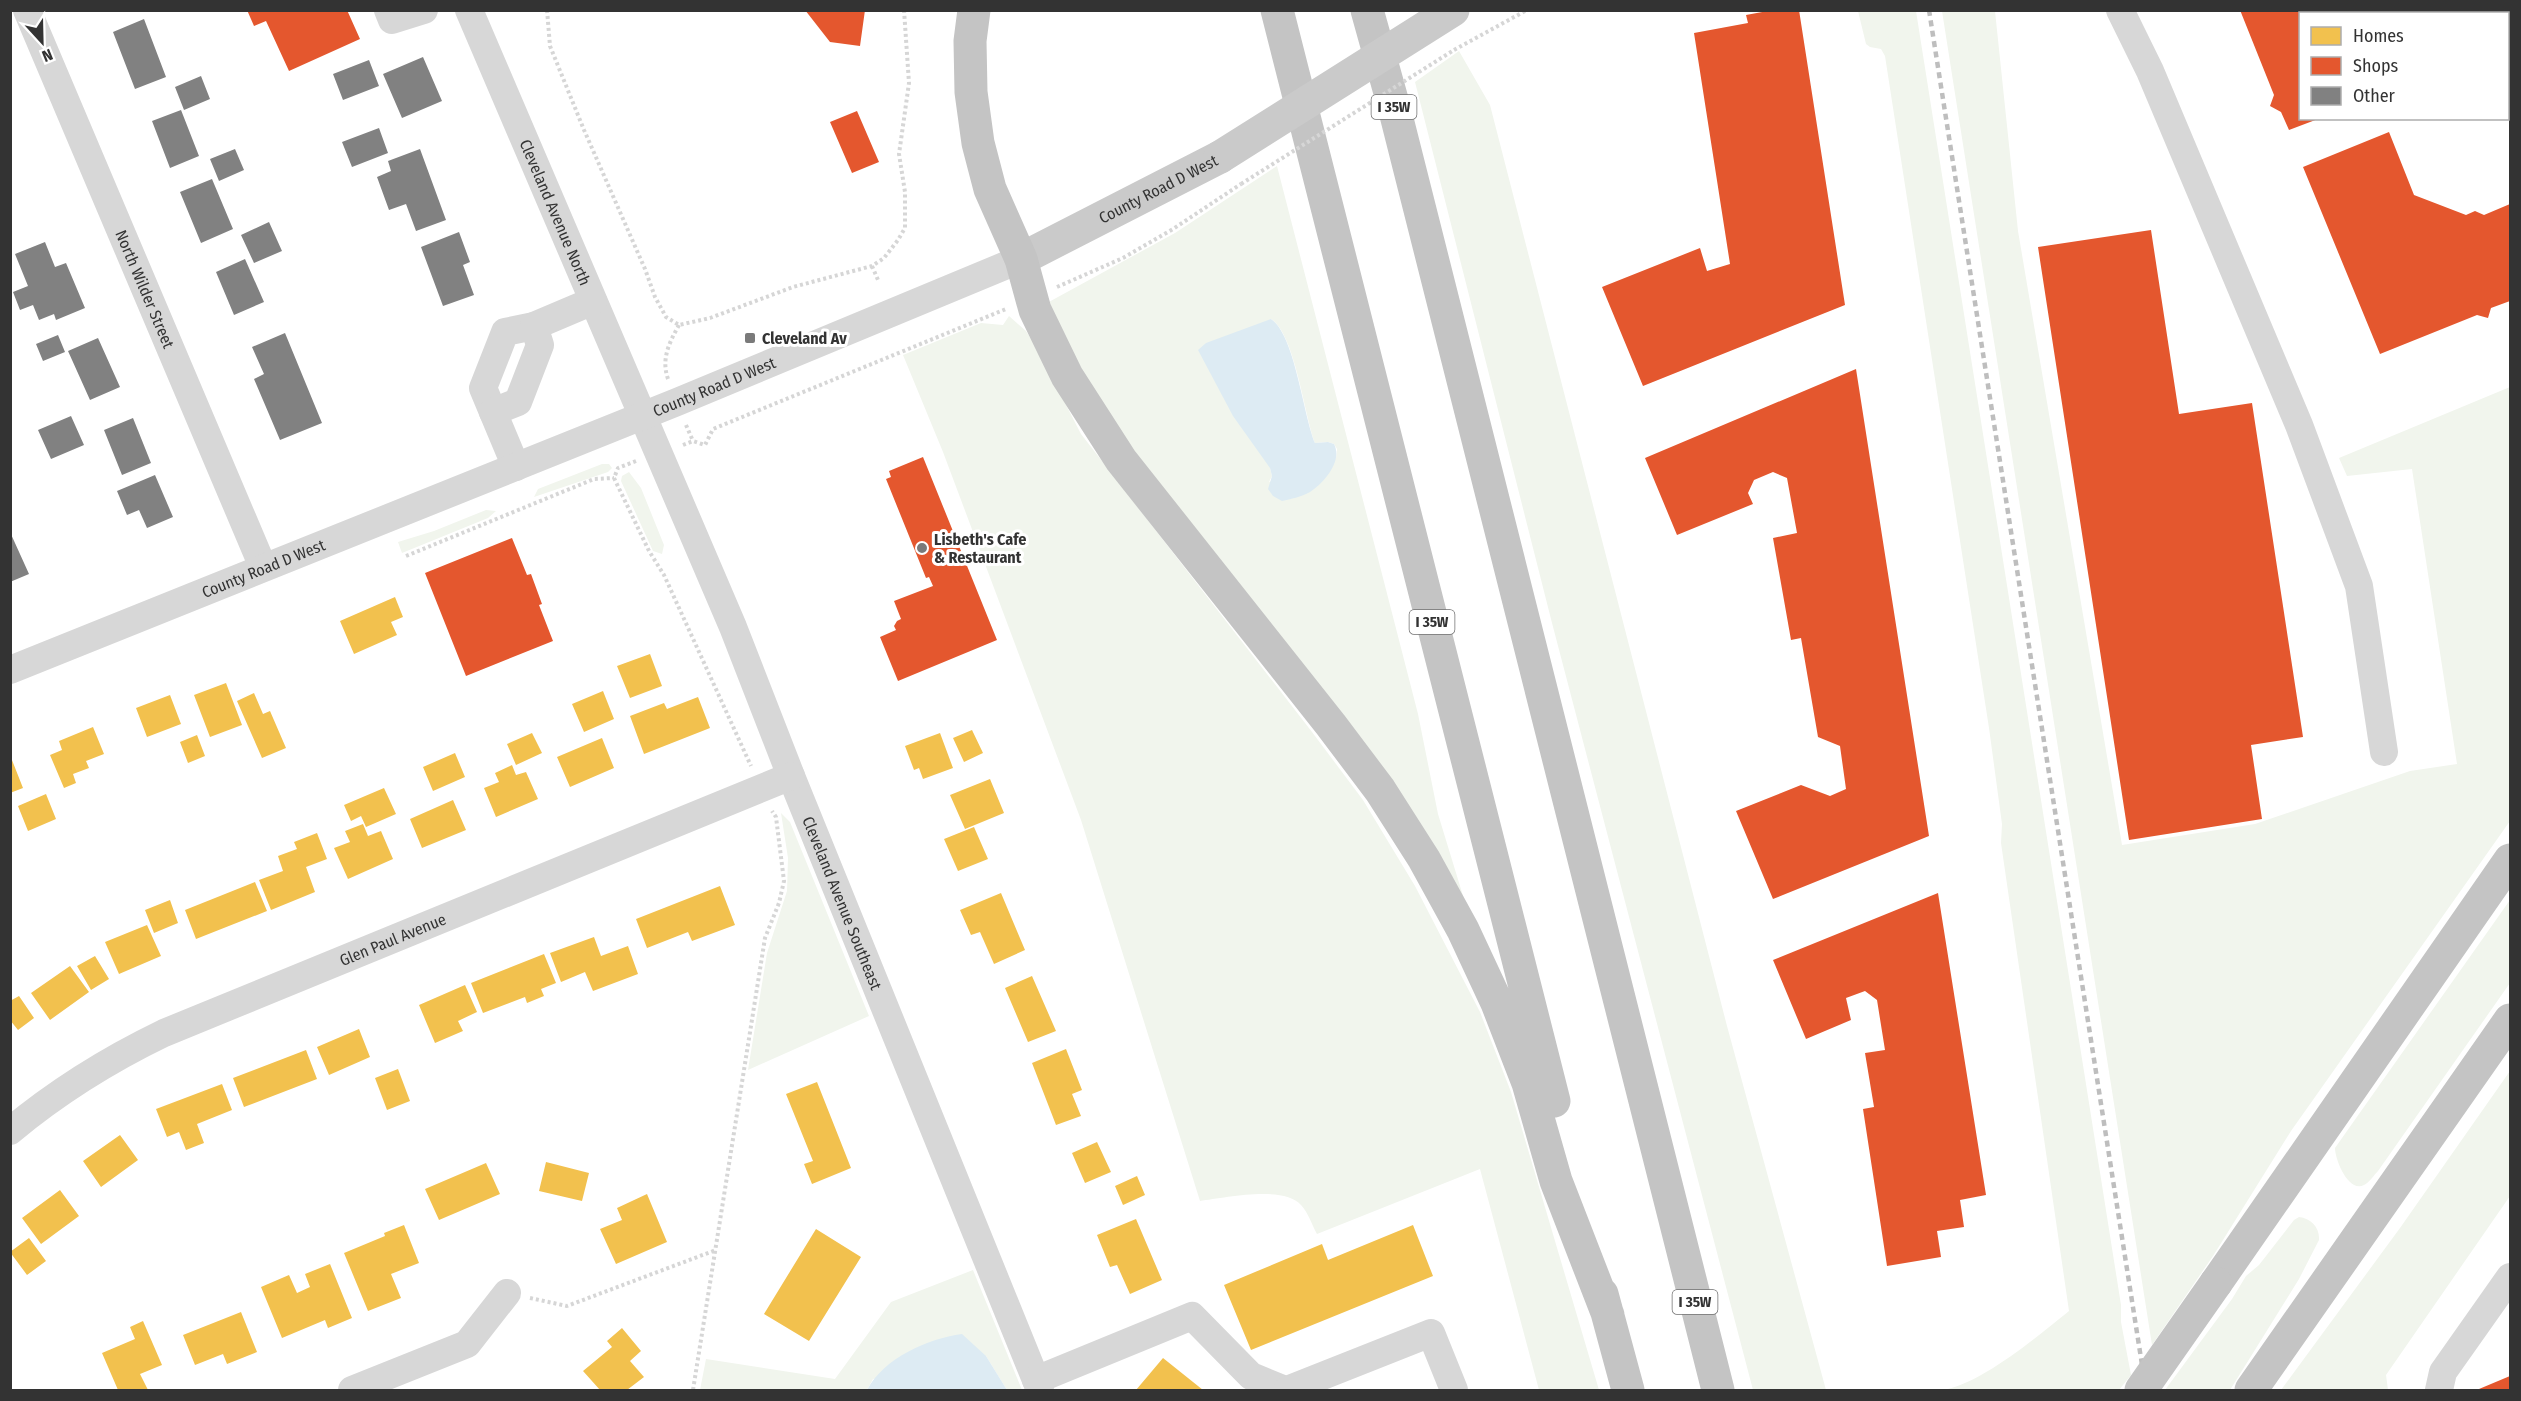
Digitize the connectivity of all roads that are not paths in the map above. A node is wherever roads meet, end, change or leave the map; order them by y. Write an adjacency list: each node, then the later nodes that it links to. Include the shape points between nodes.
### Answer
1 (27, 10): 16 (street, North Wilder Street)
2 (388, 10): 3 (street, via 393,20)
3 (424, 10)
4 (470, 10): 11 (street, Cleveland Avenue North)
5 (974, 10): 10 (highway, via 971,93 978,143 990,189)
6 (1277, 10): 25 (highway, I 35W)
7 (1367, 10): 31 (highway, I 35W)
8 (1453, 10): 10 (main road, County Road D West, bridge, via 1220,157)
9 (2120, 10): 18 (street, via 2150,71 2299,425 2359,586)
10 (1021, 259): 14 (street, County Road D West); 25 (highway, via 1035,310 1067,376 1102,434 1380,790 1463,930 1528,1083 1556,1181)
11 (593, 301): 12 (street); 14 (street, Cleveland Avenue North)
12 (534, 326): 13 (street, via 540,345 518,402); 13 (street, via 505,333 483,388)
13 (494, 412): 15 (street)
14 (642, 416): 15 (street, County Road D West); 19 (street, Cleveland Avenue Southeast, via 733,627)
15 (516, 467): 16 (street, County Road D West)
16 (263, 567): 17 (street, County Road D West)
17 (10, 670)
18 (2384, 752)
19 (791, 776): 22 (street, Glen Paul Avenue, via 164,1033 69,1085); 26 (street, Cleveland Avenue Southeast)
20 (2511, 860): 32 (highway, bridge)
21 (2511, 1020): 33 (highway)
22 (10, 1131)
23 (2511, 1277): 34 (street, via 2444,1372)
24 (507, 1293): 27 (street, via 467,1344)
25 (1608, 1315): 30 (highway, I 35W)
26 (1038, 1385): 28 (street, via 1192,1316 1251,1376)
27 (351, 1390)
28 (1286, 1390): 29 (street, via 1431,1333)
29 (1454, 1390)
30 (1628, 1390)
31 (1718, 1390)
32 (2141, 1390)
33 (2252, 1390)
34 (2439, 1390)

